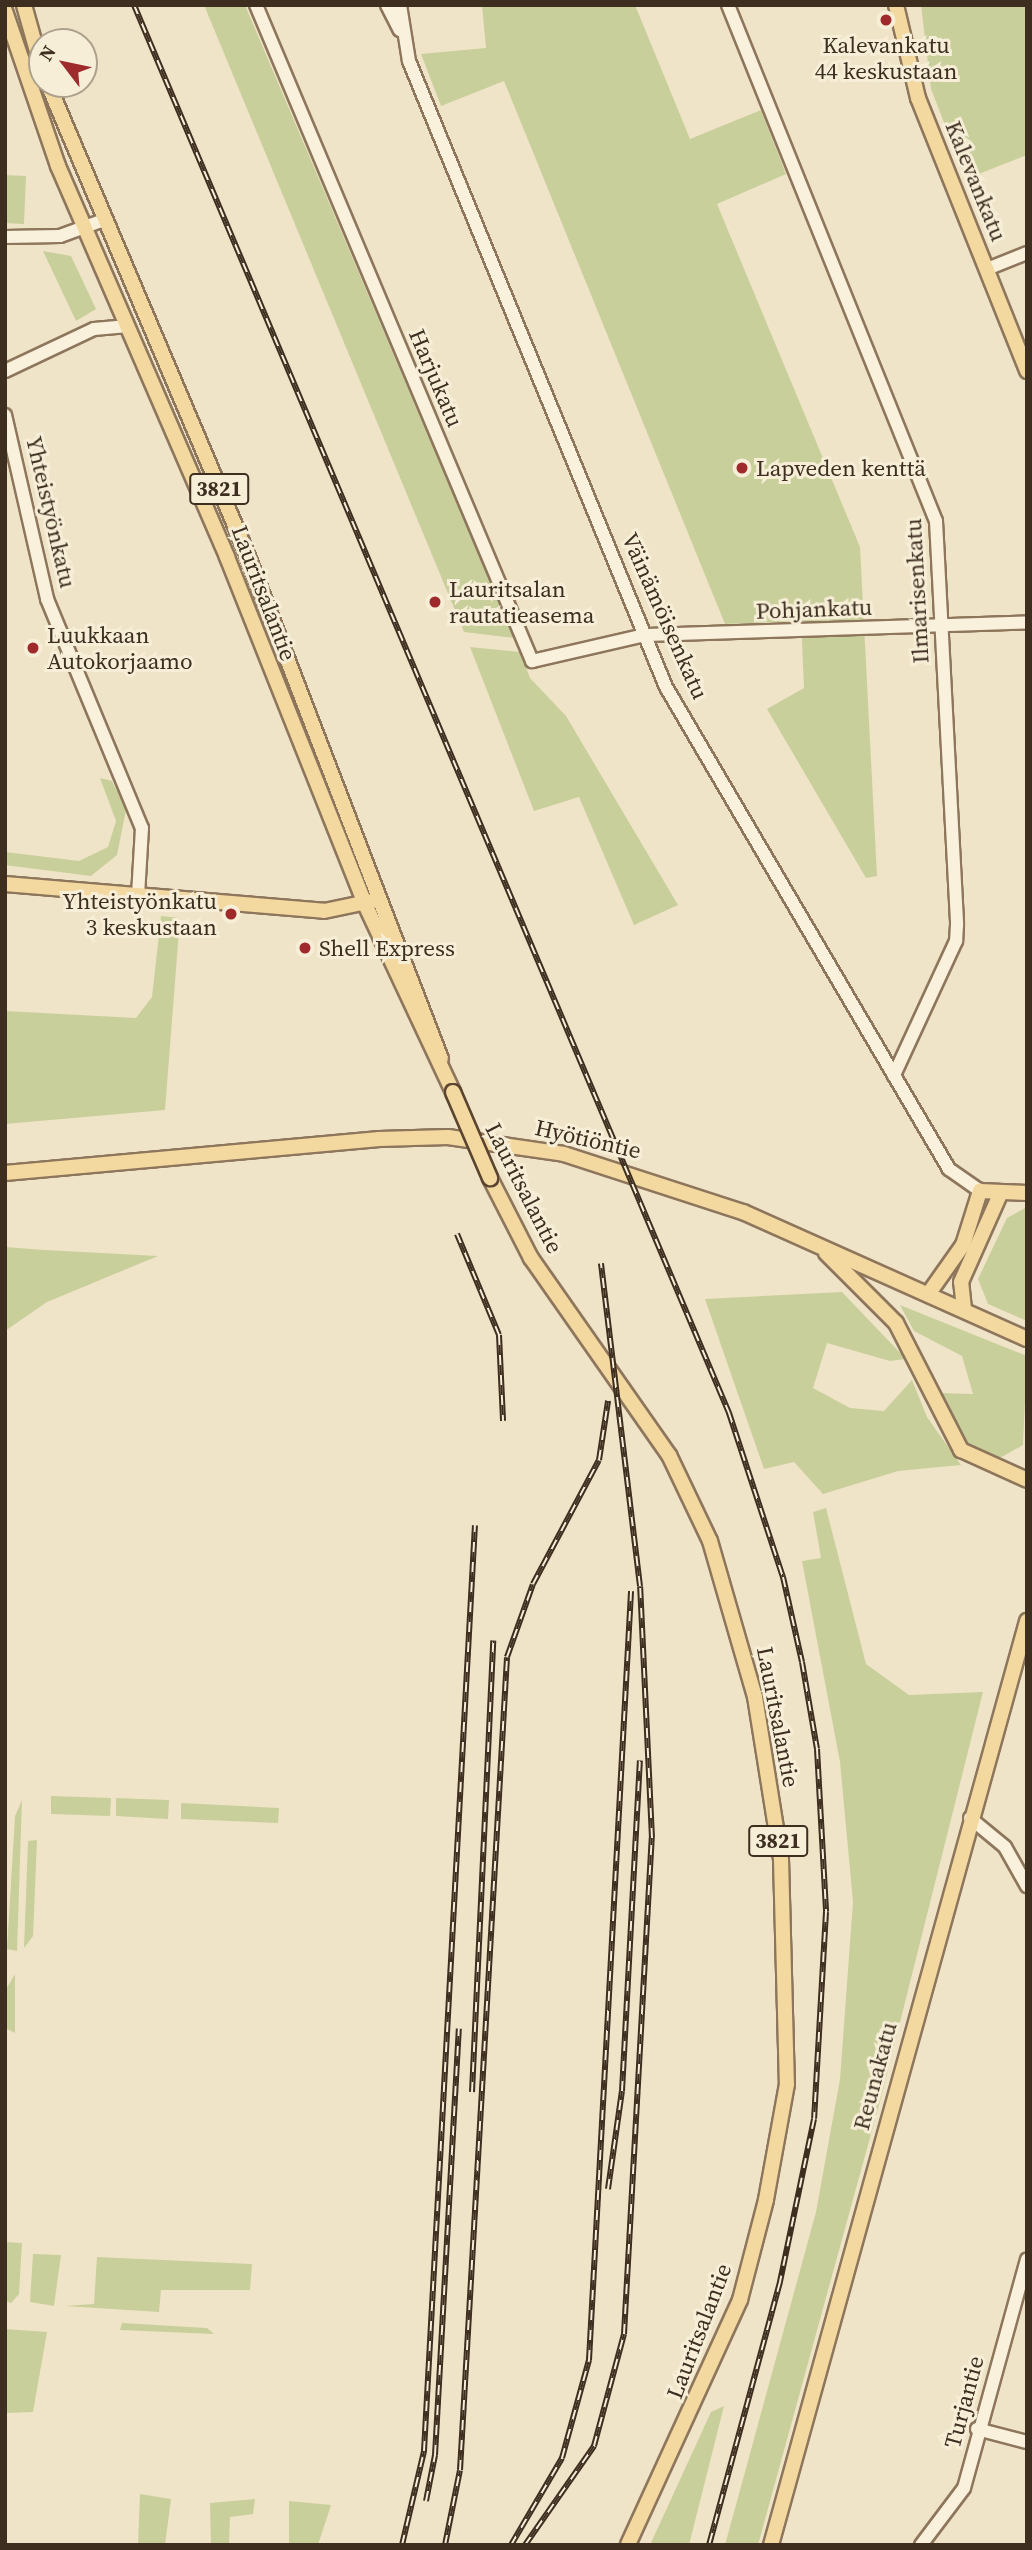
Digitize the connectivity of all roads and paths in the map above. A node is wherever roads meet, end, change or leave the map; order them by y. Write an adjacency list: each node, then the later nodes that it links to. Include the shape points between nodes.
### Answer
1 (24, 5): 8 (main road)
2 (256, 5): 22 (street, Harjukatu, via 532,661)
3 (387, 5): 9 (street)
4 (400, 5): 9 (street, Väinämöisenkatu)
5 (728, 5): 21 (street, Ilmarisenkatu, via 933,504)
6 (896, 5): 15 (main road, Kalevankatu, via 918,98)
7 (5, 11): 12 (main road, Lauritsalantie, via 39,117)
8 (30, 28)
9 (402, 34): 22 (street, Väinämöisenkatu)
10 (54, 98): 11 (main road, Lauritsalantie / 3821)
11 (104, 220): 12 (street); 25 (main road, Lauritsalantie / 3821, via 245,549)
12 (86, 228): 13 (street); 16 (main road, Lauritsalantie)
13 (5, 237)
14 (1027, 253): 15 (street)
15 (987, 269): 18 (main road, Kalevankatu)
16 (128, 326): 17 (street, via 94,329); 26 (main road, Lauritsalantie)
17 (5, 371)
18 (1027, 371)
19 (5, 415): 24 (street, Yhteistyönkatu, via 47,598 142,828)
20 (1027, 622): 21 (street, Pohjankatu)
21 (940, 626): 22 (street, Pohjankatu); 28 (street, Ilmarisenkatu, via 956,941)
22 (645, 635): 28 (street, Väinämöisenkatu, via 666,687)
23 (5, 884): 24 (main road)
24 (138, 895): 26 (main road, via 324,911)
25 (382, 896): 26 (main road); 27 (main road, Lauritsalantie / 3821, via 435,1030)
26 (365, 904): 27 (main road, Lauritsalantie)
27 (444, 1070): 44 (main road, Lauritsalantie / 3821, bridge, via 489,1178 531,1258 669,1455 710,1541 755,1697 781,1859 787,2084 766,2200 740,2300)
28 (894, 1075): 30 (street, Väinämöisenkatu, via 949,1169)
29 (5, 1171): 33 (main road, Hyötiöntie, via 295,1144 448,1138 623,1169)
30 (981, 1191): 31 (main road); 34 (main road, via 963,1245)
31 (1000, 1192): 32 (main road); 35 (main road, via 961,1282)
32 (1027, 1193)
33 (815, 1243): 34 (main road, Hyötiöntie); 37 (main road, via 896,1323 961,1450)
34 (929, 1293): 35 (main road, Hyötiöntie)
35 (964, 1310): 36 (main road, Hyötiöntie)
36 (1027, 1339)
37 (1027, 1480)
38 (1027, 1621): 39 (main road, Reunakatu)
39 (970, 1818): 40 (street, via 1005,1847); 45 (main road, Reunakatu)
40 (1027, 1886)
41 (1027, 2260): 42 (street, Turjantie)
42 (977, 2429): 43 (street); 46 (street, Turjantie, via 964,2488)
43 (1027, 2442)
44 (628, 2545)
45 (771, 2545)
46 (920, 2545)

